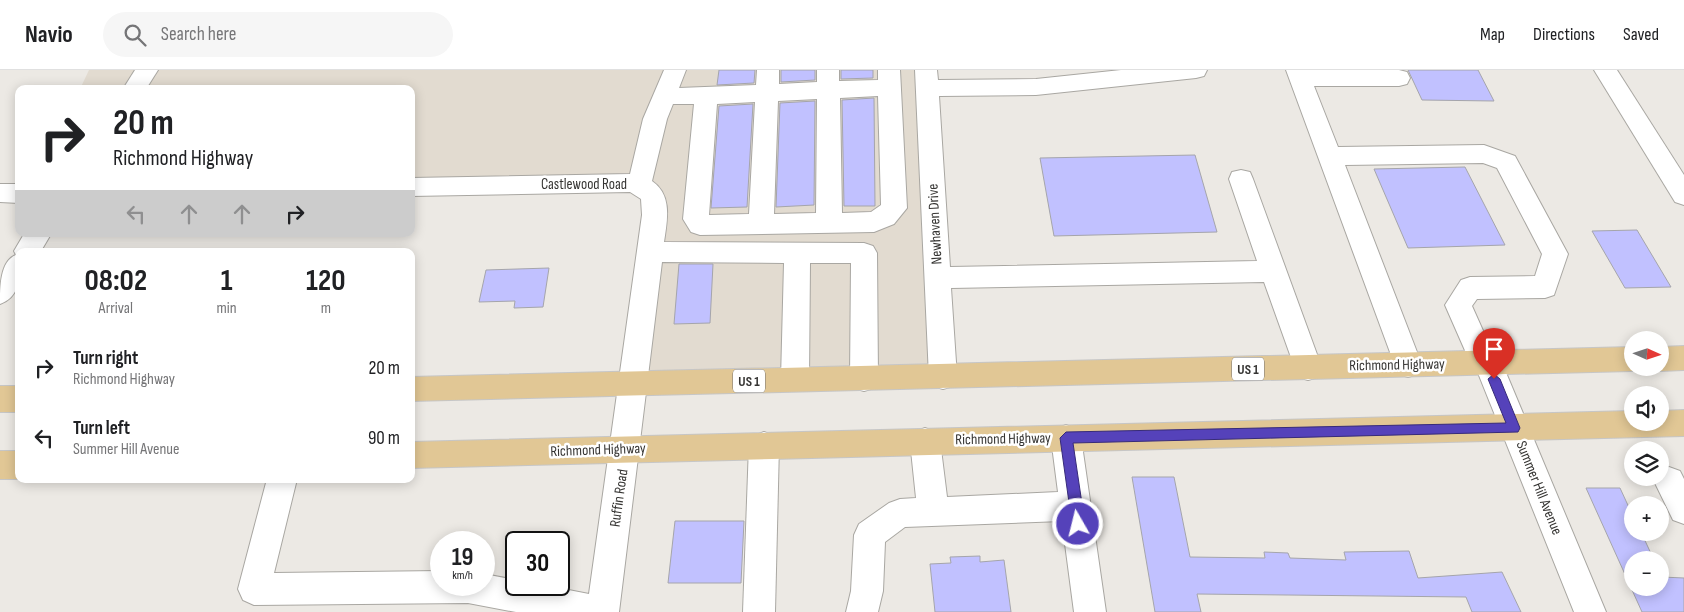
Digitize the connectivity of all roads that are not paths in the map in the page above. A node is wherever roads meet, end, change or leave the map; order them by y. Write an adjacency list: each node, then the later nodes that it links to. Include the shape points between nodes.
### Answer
1 (146, 70): 11 (street)
2 (675, 70): 12 (street)
3 (1196, 70): 8 (street, via 1036,87)
4 (1605, 70): 18 (street)
5 (1298, 74): 7 (street); 14 (street)
6 (889, 78): 9 (street); 21 (street, via 894,208 874,222)
7 (1399, 78)
8 (927, 79): 29 (street, Newhaven Drive)
9 (828, 80): 10 (street); 21 (street)
10 (767, 82): 13 (street); 22 (street)
11 (137, 85)
12 (665, 96): 13 (street); 16 (street, via 655,119)
13 (706, 96): 22 (street, via 696,219 700,225 710,226)
14 (1329, 156): 34 (street, Summer Hill Avenue, via 1484,154 1506,162 1554,254 1545,287 1470,288 1458,305); 35 (street)
15 (1241, 179): 28 (street)
16 (639, 185): 17 (street, Castlewood Road); 25 (street, Castlewood Road, via 651,193 656,206)
17 (415, 187)
18 (1682, 190)
19 (0, 193): 20 (street)
20 (15, 194)
21 (829, 224): 22 (street)
22 (761, 225)
23 (36, 237): 24 (street)
24 (29, 248)
25 (650, 252): 26 (street); 40 (street, Castlewood Road)
26 (797, 253): 38 (street); 39 (street, via 864,253)
27 (15, 270): 30 (street)
28 (1273, 270): 29 (street); 36 (street)
29 (938, 278): 37 (street, Newhaven Drive)
30 (0, 293)
31 (1684, 358): 33 (main road)
32 (1624, 359): 34 (main road, Richmond Highway / US 1)
33 (1669, 359)
34 (1486, 363): 35 (main road, Richmond Highway / US 1); 45 (street, Summer Hill Avenue)
35 (1408, 365): 36 (main road, Richmond Highway / US 1)
36 (1308, 368): 37 (main road, Richmond Highway / US 1)
37 (943, 377): 39 (main road, Richmond Highway / US 1)
38 (795, 379): 39 (main road, Richmond Highway / US 1); 40 (main road, Richmond Highway / US 1)
39 (864, 379)
40 (634, 384): 41 (main road, Richmond Highway / US 1); 49 (street, Ruffin Road)
41 (415, 389)
42 (0, 399): 43 (main road)
43 (15, 399)
44 (1684, 423): 45 (main road, Richmond Highway)
45 (1514, 428): 46 (main road, Richmond Highway); 62 (street, Summer Hill Avenue)
46 (1066, 438): 47 (main road, Richmond Highway); 55 (street)
47 (924, 441): 48 (main road, Richmond Highway); 57 (street)
48 (764, 445): 49 (main road, Richmond Highway); 59 (street)
49 (626, 449): 50 (main road, Richmond Highway); 58 (street, Ruffin Road)
50 (415, 455)
51 (0, 465): 52 (main road)
52 (15, 465)
53 (1669, 480): 56 (street)
54 (281, 483): 58 (street, via 254,589 468,587)
55 (1076, 506): 57 (street); 61 (street)
56 (1684, 510)
57 (933, 511): 60 (street, via 900,513 870,535 867,591)
58 (602, 612)
59 (759, 612)
60 (862, 612)
61 (1090, 612)
62 (1590, 612)

